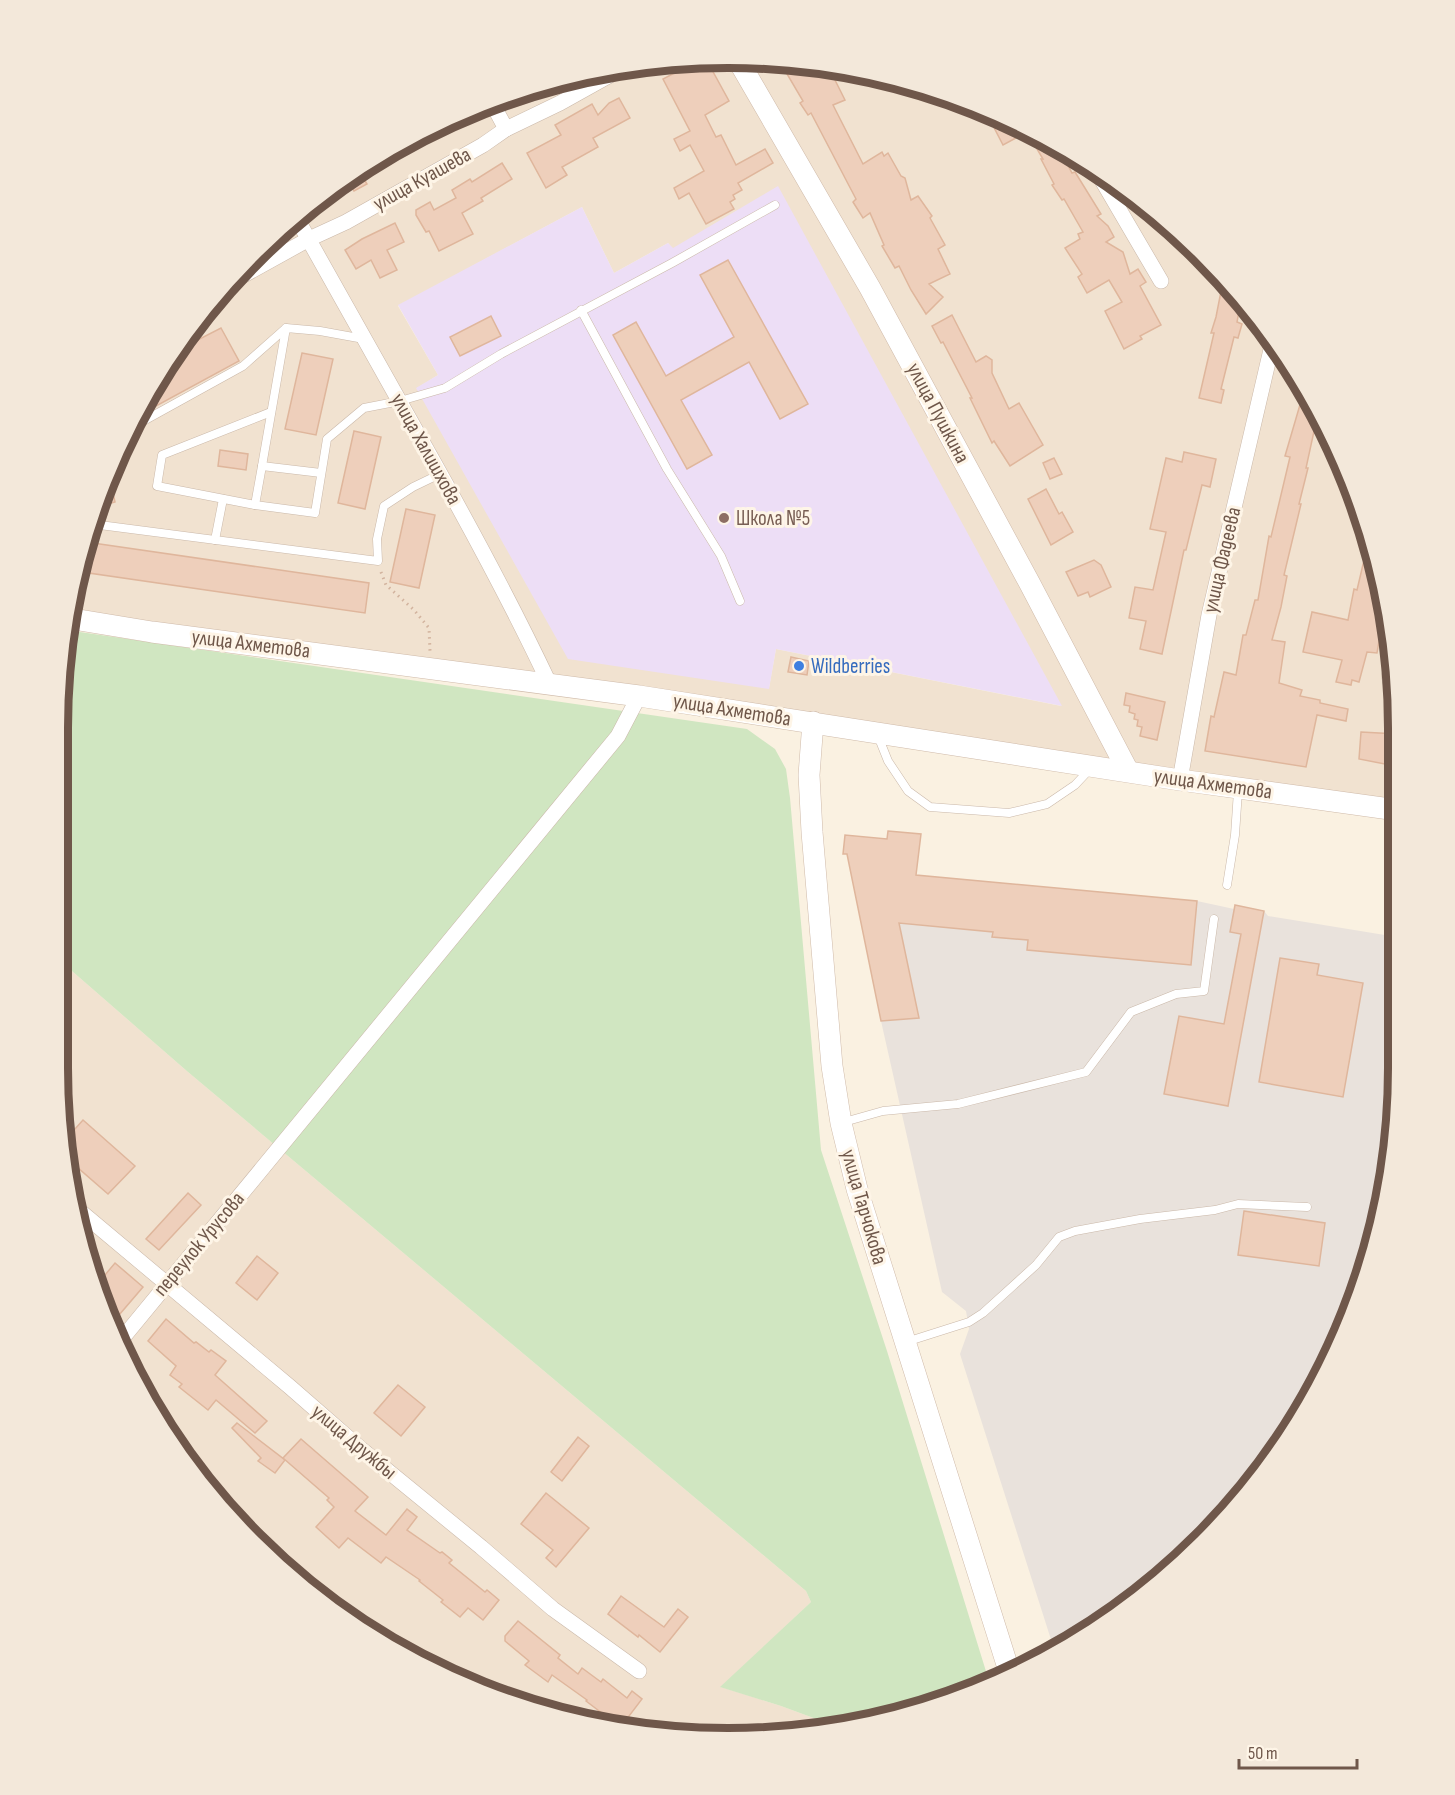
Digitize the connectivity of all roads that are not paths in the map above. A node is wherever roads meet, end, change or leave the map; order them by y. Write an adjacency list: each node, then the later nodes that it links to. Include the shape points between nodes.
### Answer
1 (743, 68): 32 (main road, улица Пушкина, via 870,288)
2 (602, 79): 4 (street, улица Куашева)
3 (496, 110): 4 (street)
4 (506, 129): 8 (street, улица Куашева)
5 (1107, 188): 10 (street)
6 (776, 205): 11 (lane)
7 (300, 224): 8 (street, улица Халишхова)
8 (309, 239): 9 (street, улица Куашева); 13 (street, улица Халишхова)
9 (252, 271)
10 (1161, 280)
11 (581, 310): 15 (lane, via 445,388); 25 (lane, via 667,469 721,556)
12 (286, 328): 13 (lane); 16 (lane); 17 (lane, via 243,366)
13 (366, 339): 15 (street, улица Халишхова)
14 (1270, 353): 33 (street, улица Фадеева, via 1209,615)
15 (400, 401): 19 (lane, via 364,408 344,424 327,440); 20 (street, улица Халишхова)
16 (271, 412): 18 (lane); 21 (lane, via 162,455 157,486)
17 (144, 421)
18 (262, 466): 19 (lane); 22 (lane)
19 (321, 474): 22 (lane, via 315,513)
20 (440, 474): 24 (lane, via 384,506 377,539 378,561); 27 (street, улица Халишхова, via 525,630)
21 (223, 499): 22 (lane); 24 (lane)
22 (255, 506)
23 (100, 525): 24 (lane)
24 (215, 540)
25 (740, 601)
26 (77, 620): 27 (main road, улица Ахметова)
27 (549, 683): 28 (main road, улица Ахметова)
28 (639, 696): 29 (main road, улица Ахметова); 41 (street, переулок Урусова, via 618,736)
29 (813, 722): 30 (main road, улица Ахметова); 38 (main road, улица Тарчокова, via 809,775 812,832 832,1066)
30 (876, 732): 31 (main road, улица Ахметова); 31 (lane, via 888,761 908,791 930,807 1009,813 1047,804 1075,785)
31 (1093, 765): 32 (main road, улица Ахметова)
32 (1128, 771): 33 (main road, улица Ахметова)
33 (1180, 780): 34 (main road, улица Ахметова)
34 (1238, 787): 35 (main road, улица Ахметова); 36 (lane)
35 (1388, 809)
36 (1227, 885)
37 (1214, 918): 38 (lane, via 1204,991 1176,994 1131,1012 1086,1072 958,1104 883,1111)
38 (841, 1123): 43 (main road, улица Тарчокова, via 857,1189)
39 (1308, 1208): 43 (lane, via 1238,1204 1075,1231 1059,1237 1036,1265 969,1322)
40 (85, 1215): 41 (street, улица Дружбы)
41 (166, 1283): 42 (street, переулок Урусова); 45 (street, улица Дружбы, via 553,1609)
42 (125, 1335)
43 (905, 1342): 44 (main road, улица Тарчокова)
44 (1007, 1665)
45 (639, 1671)

